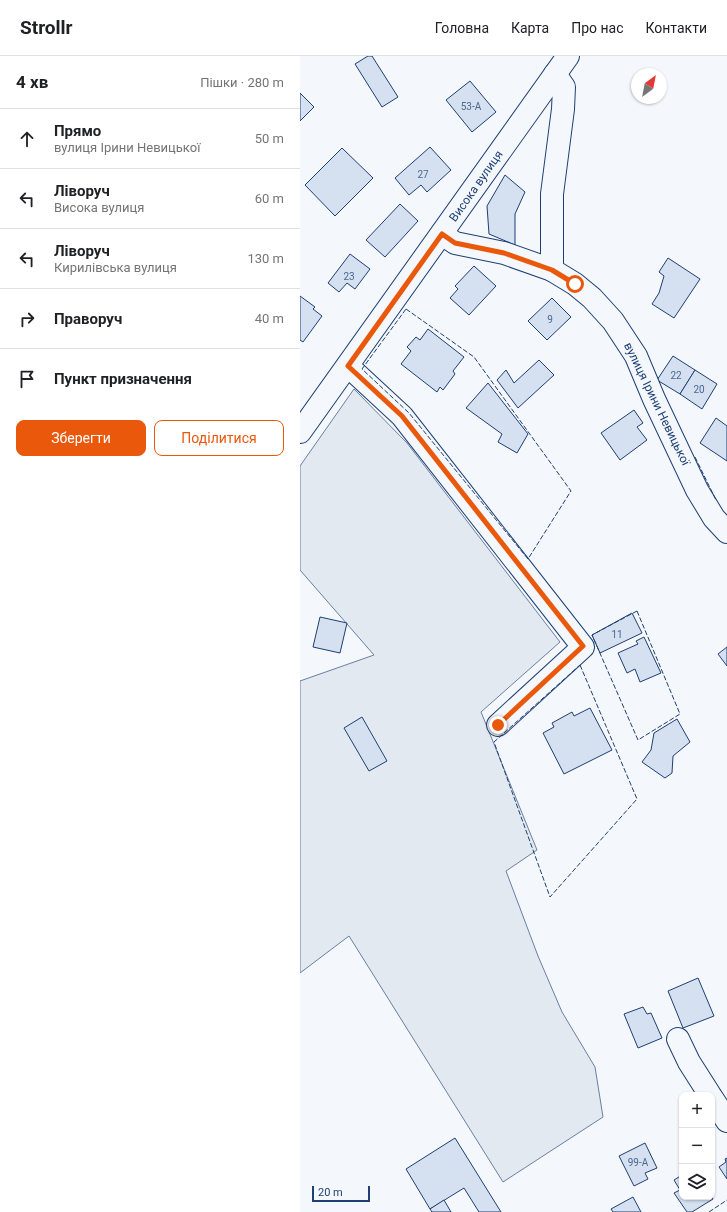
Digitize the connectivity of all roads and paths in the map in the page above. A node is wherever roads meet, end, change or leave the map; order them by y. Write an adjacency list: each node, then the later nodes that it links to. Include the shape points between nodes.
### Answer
1 (568, 56): 2 (street, Висока вулиця)
2 (555, 74): 3 (street, Висока вулиця); 4 (street, via 564,87 552,194)
3 (442, 234): 4 (street, вулиця Ірини Невицької, via 455,243 504,253); 5 (street, Висока вулиця)
4 (552, 270): 7 (street, вулиця Ірини Невицької, via 592,298 624,337 636,356 697,490 714,518)
5 (348, 366): 6 (street, Висока вулиця); 8 (street, via 402,416 583,646)
6 (300, 432)
7 (727, 532)
8 (498, 725)
9 (678, 1039): 10 (street)
10 (708, 1092)
11 (715, 1103): 12 (street)
12 (727, 1121)

